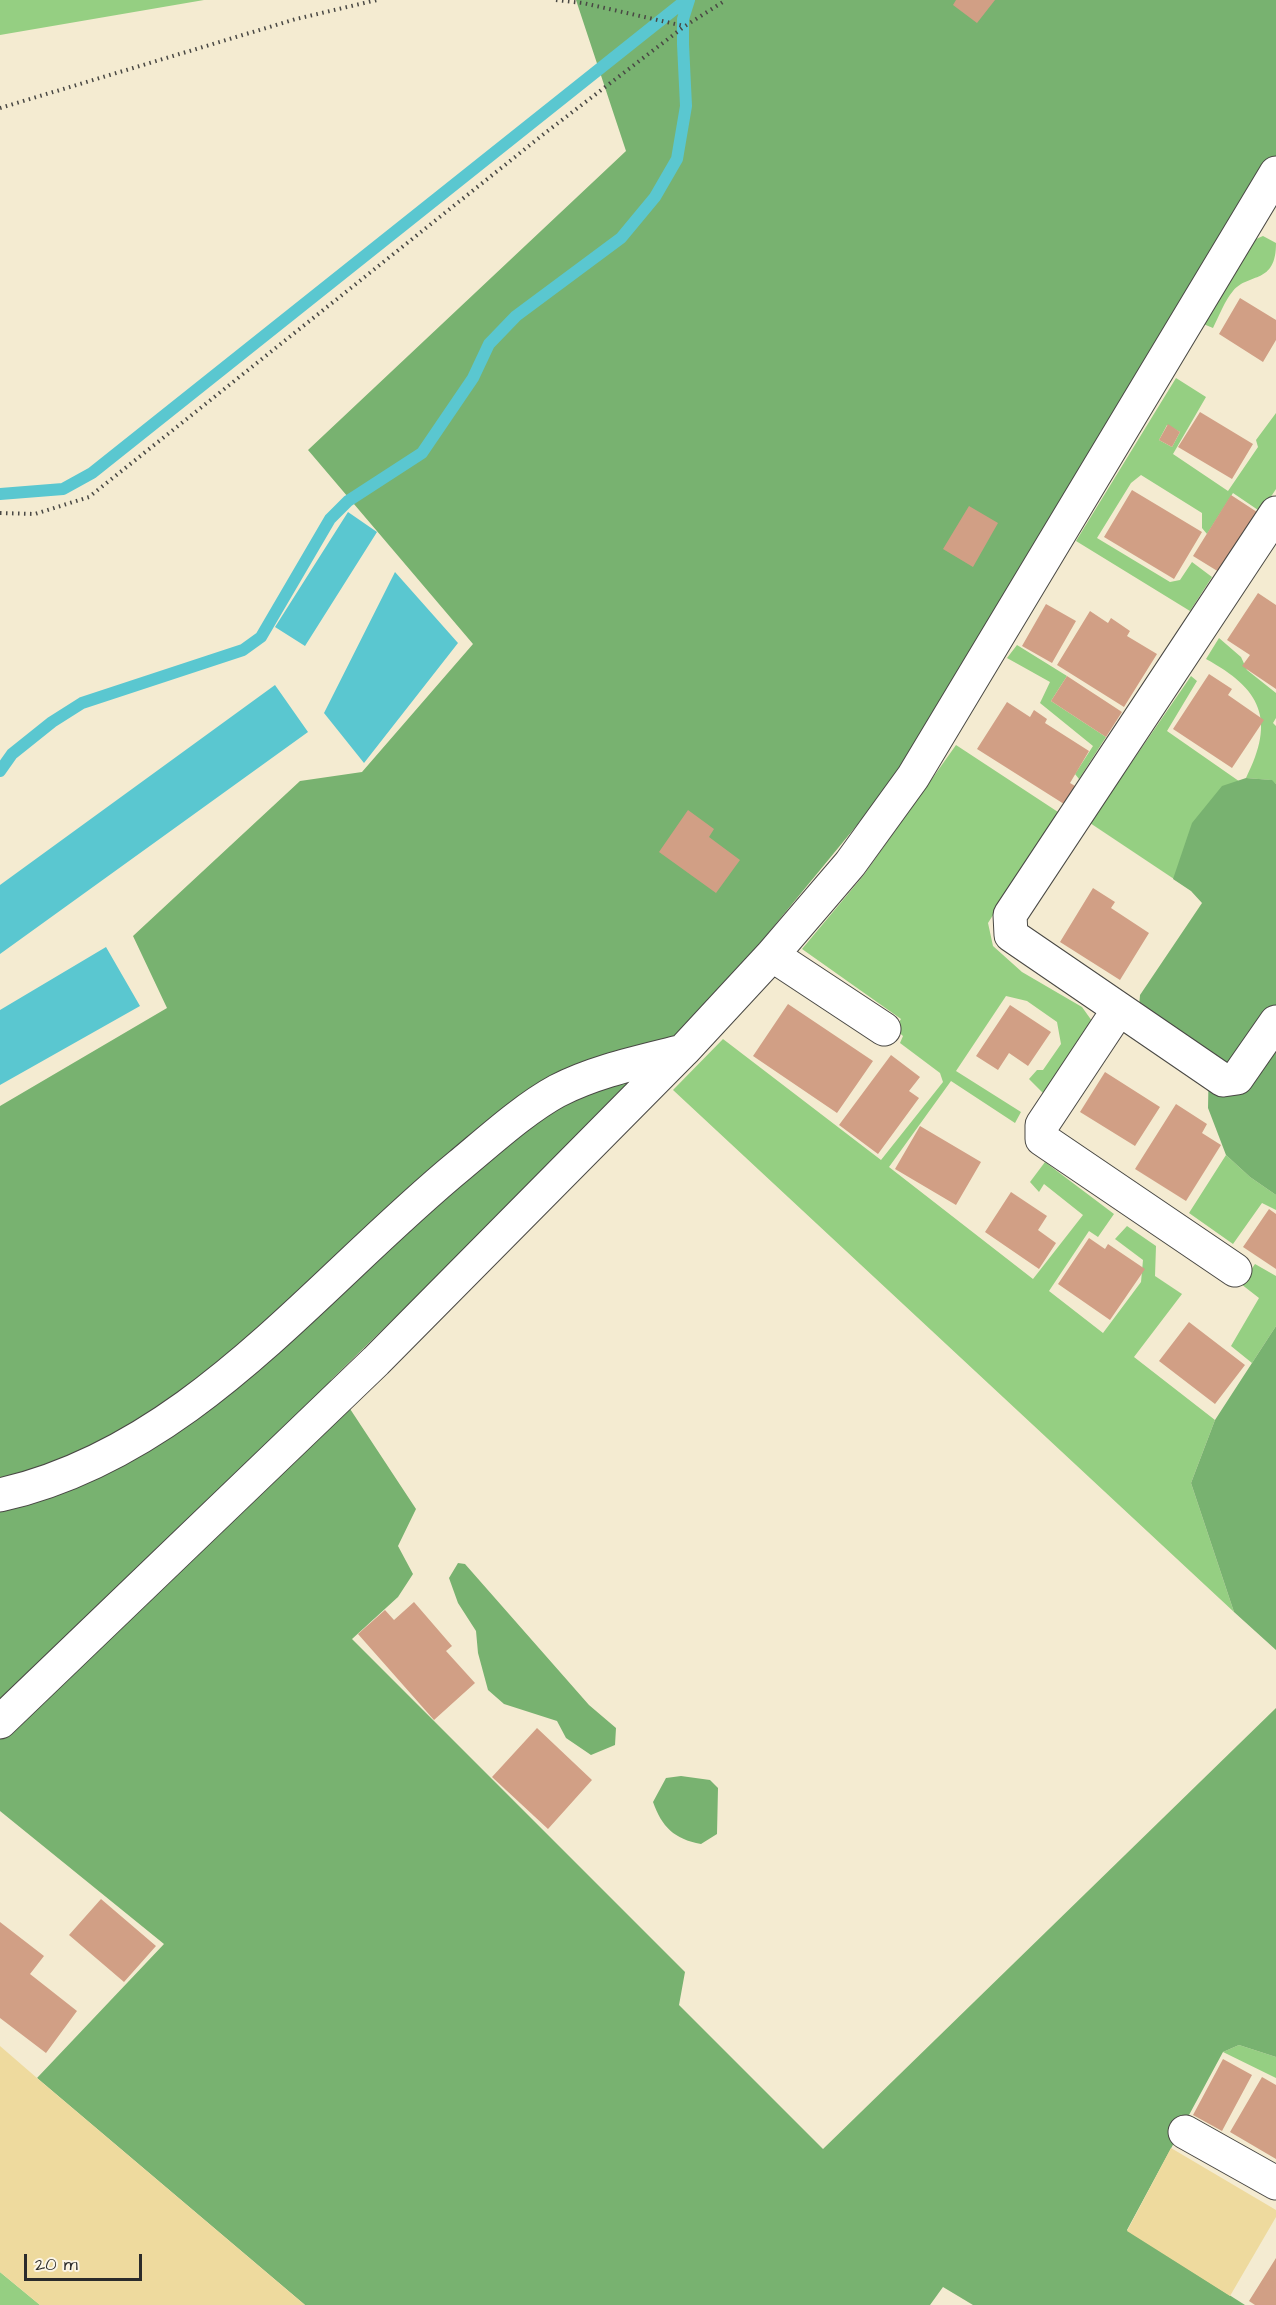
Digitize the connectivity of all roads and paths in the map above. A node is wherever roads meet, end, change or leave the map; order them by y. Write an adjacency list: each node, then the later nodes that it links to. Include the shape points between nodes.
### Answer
1 (377, 0): 5 (path, via 296,19)
2 (556, 0): 4 (path)
3 (726, 0): 4 (path)
4 (685, 26): 7 (path, via 89,497 35,514)
5 (0, 108)
6 (1271, 194): 9 (street, via 913,777 850,864)
7 (0, 513)
8 (1276, 513): 10 (street, via 1010,915 1011,935)
9 (772, 955): 12 (street); 13 (street)
10 (1119, 1009): 11 (street, via 1223,1080 1237,1078); 14 (street, via 1042,1125 1042,1139)
11 (1276, 1022)
12 (884, 1029)
13 (684, 1050): 15 (street, via 606,1071 556,1092 422,1197 217,1385 123,1449); 16 (street, via 367,1370)
14 (1235, 1270)
15 (0, 1495)
16 (0, 1722)
17 (1185, 2133): 18 (street)
18 (1276, 2183)

